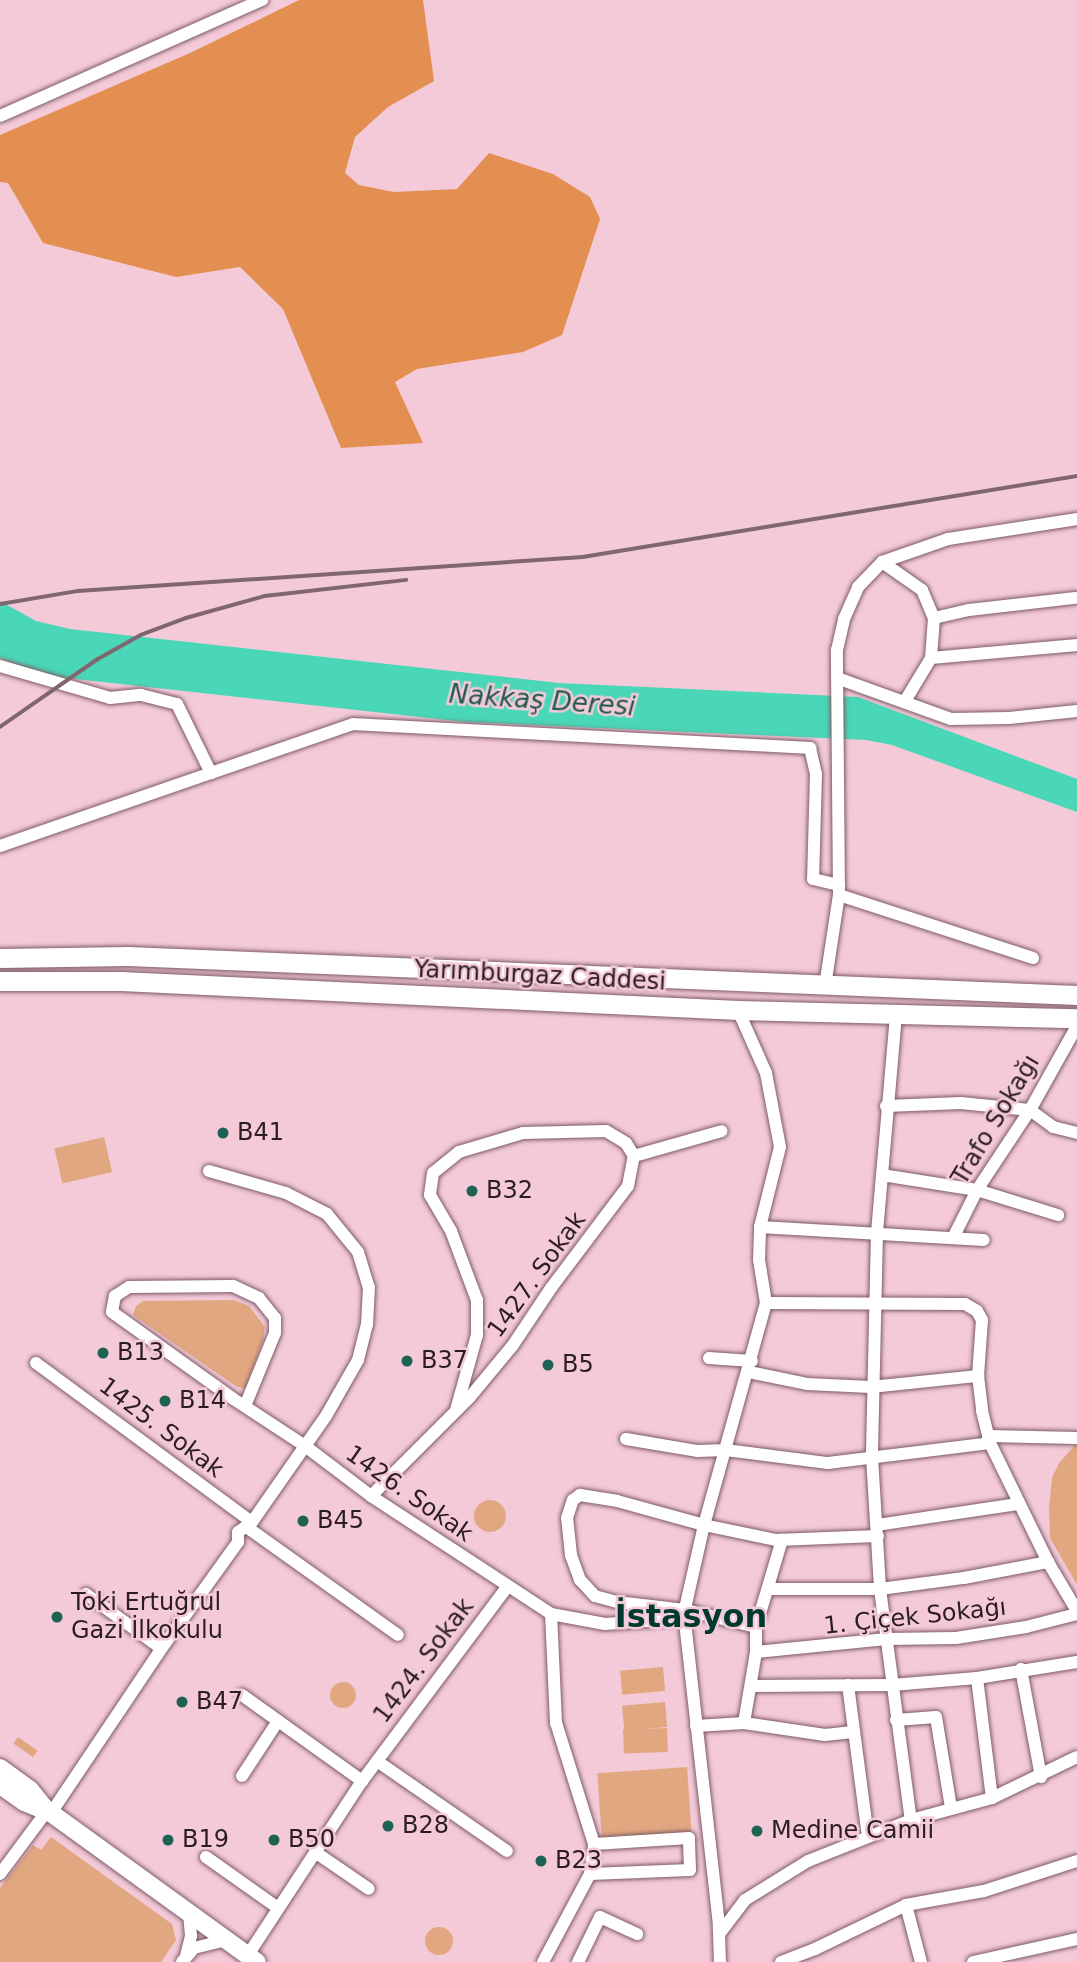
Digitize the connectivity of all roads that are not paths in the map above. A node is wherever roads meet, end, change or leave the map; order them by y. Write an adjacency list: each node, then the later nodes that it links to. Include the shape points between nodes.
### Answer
1 (262, 0): 2 (street)
2 (0, 116)
3 (1077, 519): 4 (street, via 948,539)
4 (882, 562): 6 (street, via 922,590); 10 (street, via 858,587 844,619)
5 (1075, 598): 6 (street)
6 (934, 618): 8 (street)
7 (1077, 645): 8 (street)
8 (932, 658): 11 (street)
9 (0, 666): 13 (street, via 110,698 141,695 177,704)
10 (836, 678): 11 (street); 15 (street)
11 (905, 701): 12 (street, via 951,719)
12 (1077, 711)
13 (211, 773): 14 (street); 15 (street, via 353,724 810,748 816,774 813,879)
14 (0, 846)
15 (839, 890): 17 (street); 19 (street)
16 (0, 958): 19 (main road, Yarımburgaz Caddesi, via 128,956)
17 (1033, 958)
18 (0, 981): 22 (main road, Yarımburgaz Caddesi, via 121,981)
19 (825, 986): 20 (main road, Yarımburgaz Caddesi)
20 (898, 989): 21 (main road, Yarımburgaz Caddesi); 23 (main road)
21 (1077, 995)
22 (738, 1010): 23 (main road, Yarımburgaz Caddesi); 35 (street, via 766,1073 780,1147)
23 (896, 1015): 24 (main road, Yarımburgaz Caddesi); 26 (street)
24 (1077, 1018)
25 (1077, 1026): 27 (street, Trafo Sokağı)
26 (886, 1106): 27 (street, via 961,1103); 32 (street)
27 (1030, 1111): 29 (street, via 1053,1127); 33 (street, Trafo Sokağı)
28 (722, 1131): 30 (street)
29 (1077, 1133)
30 (634, 1156): 47 (street, 1427. Sokak, via 628,1186 513,1345); 47 (street, 1427. Sokak, via 626,1143 607,1131 523,1133 459,1152 433,1173 430,1195 451,1231 477,1300 477,1335)
31 (209, 1171): 51 (street, via 286,1193 327,1214 358,1252 369,1287 367,1324 358,1360)
32 (882, 1175): 33 (street); 36 (street)
33 (977, 1190): 34 (street); 37 (street, Trafo Sokağı)
34 (1058, 1215)
35 (760, 1227): 36 (street); 39 (street, via 759,1260)
36 (877, 1232): 37 (street); 40 (street)
37 (953, 1238): 38 (street)
38 (984, 1240)
39 (766, 1303): 40 (street); 43 (street)
40 (873, 1305): 44 (street, via 965,1304 977,1311 982,1320); 45 (street)
41 (709, 1358): 43 (street)
42 (36, 1363): 56 (street, 1425. Sokak)
43 (750, 1367): 45 (street, via 807,1384); 52 (street)
44 (978, 1376): 45 (street); 50 (street)
45 (871, 1387): 53 (street)
46 (245, 1406): 46 (street, 1426. Sokak, via 112,1312 115,1296 129,1287 233,1286 259,1298 275,1318 275,1333); 51 (street, 1426. Sokak)
47 (456, 1410): 54 (street, 1427. Sokak)
48 (1077, 1438): 50 (street)
49 (626, 1439): 52 (street, via 698,1451)
50 (989, 1440): 53 (street); 55 (street)
51 (305, 1446): 54 (street, 1426. Sokak); 56 (street)
52 (726, 1450): 53 (street, via 800,1462); 57 (street)
53 (872, 1458): 58 (street)
54 (371, 1496): 61 (street, 1426. Sokak)
55 (1018, 1504): 58 (street); 60 (street)
56 (250, 1525): 69 (street, 1425. Sokak); 71 (street, via 247,1539 238,1542)
57 (704, 1525): 59 (street); 67 (street); 67 (street, via 580,1495 573,1500 567,1518 580,1580 595,1596)
58 (877, 1531): 59 (street); 63 (street)
59 (782, 1540): 62 (street)
60 (1048, 1562): 63 (street); 65 (street)
61 (507, 1587): 66 (street, 1426. Sokak); 86 (street, 1424. Sokak)
62 (768, 1589): 63 (street); 68 (street)
63 (880, 1589): 70 (street)
64 (86, 1594): 71 (street)
65 (1077, 1612): 70 (street, 1. Çiçek Sokağı, via 1026,1627 956,1638)
66 (551, 1614): 67 (street, 1426. Sokak, via 605,1624); 97 (street, via 556,1723)
67 (680, 1614): 68 (street); 83 (street)
68 (756, 1627): 72 (street)
69 (398, 1635)
70 (886, 1639): 72 (street, 1. Çiçek Sokağı); 77 (street)
71 (161, 1648): 94 (street)
72 (756, 1653): 78 (street)
73 (1077, 1661): 74 (street)
74 (1021, 1669): 75 (street); 89 (street)
75 (977, 1678): 77 (street); 92 (street)
76 (848, 1685): 77 (street); 78 (street); 84 (street)
77 (892, 1685): 80 (street)
78 (751, 1686): 82 (street)
79 (242, 1695): 81 (street)
80 (896, 1720): 93 (street, via 936,1717); 95 (street)
81 (278, 1721): 88 (street); 90 (street)
82 (744, 1723): 83 (street); 84 (street, via 825,1735)
83 (696, 1726): 108 (street)
84 (853, 1732): 96 (street)
85 (1077, 1757): 89 (street)
86 (377, 1761): 90 (street, 1424. Sokak); 98 (street, 1424. Sokak)
87 (0, 1768): 94 (main road, via 30,1790)
88 (242, 1776)
89 (1041, 1777): 92 (street)
90 (362, 1781): 99 (street, 1424. Sokak)
91 (0, 1785): 94 (main road)
92 (992, 1798): 93 (street)
93 (951, 1808): 95 (street)
94 (49, 1812): 102 (street); 107 (main road)
95 (911, 1820): 96 (street)
96 (868, 1837): 108 (street, via 820,1855 773,1881 745,1900)
97 (594, 1844): 103 (street); 103 (street, via 689,1838 690,1870)
98 (508, 1851)
99 (314, 1852): 104 (street); 106 (street, 1424. Sokak)
100 (206, 1857): 106 (street)
101 (1077, 1861): 105 (street, via 984,1891)
102 (0, 1874)
103 (590, 1874): 114 (street)
104 (369, 1889)
105 (906, 1905): 117 (street); 118 (street)
106 (278, 1908): 112 (street, 1424. Sokak)
107 (189, 1914): 111 (main road); 113 (street, via 191,1936)
108 (720, 1933): 116 (street)
109 (637, 1934): 115 (street, via 600,1917)
110 (1077, 1939): 119 (street)
111 (226, 1940): 112 (main road); 113 (street, via 203,1944)
112 (253, 1958)
113 (184, 1959)
114 (543, 1962)
115 (578, 1962)
116 (720, 1962)
117 (781, 1962)
118 (921, 1962)
119 (974, 1962)

